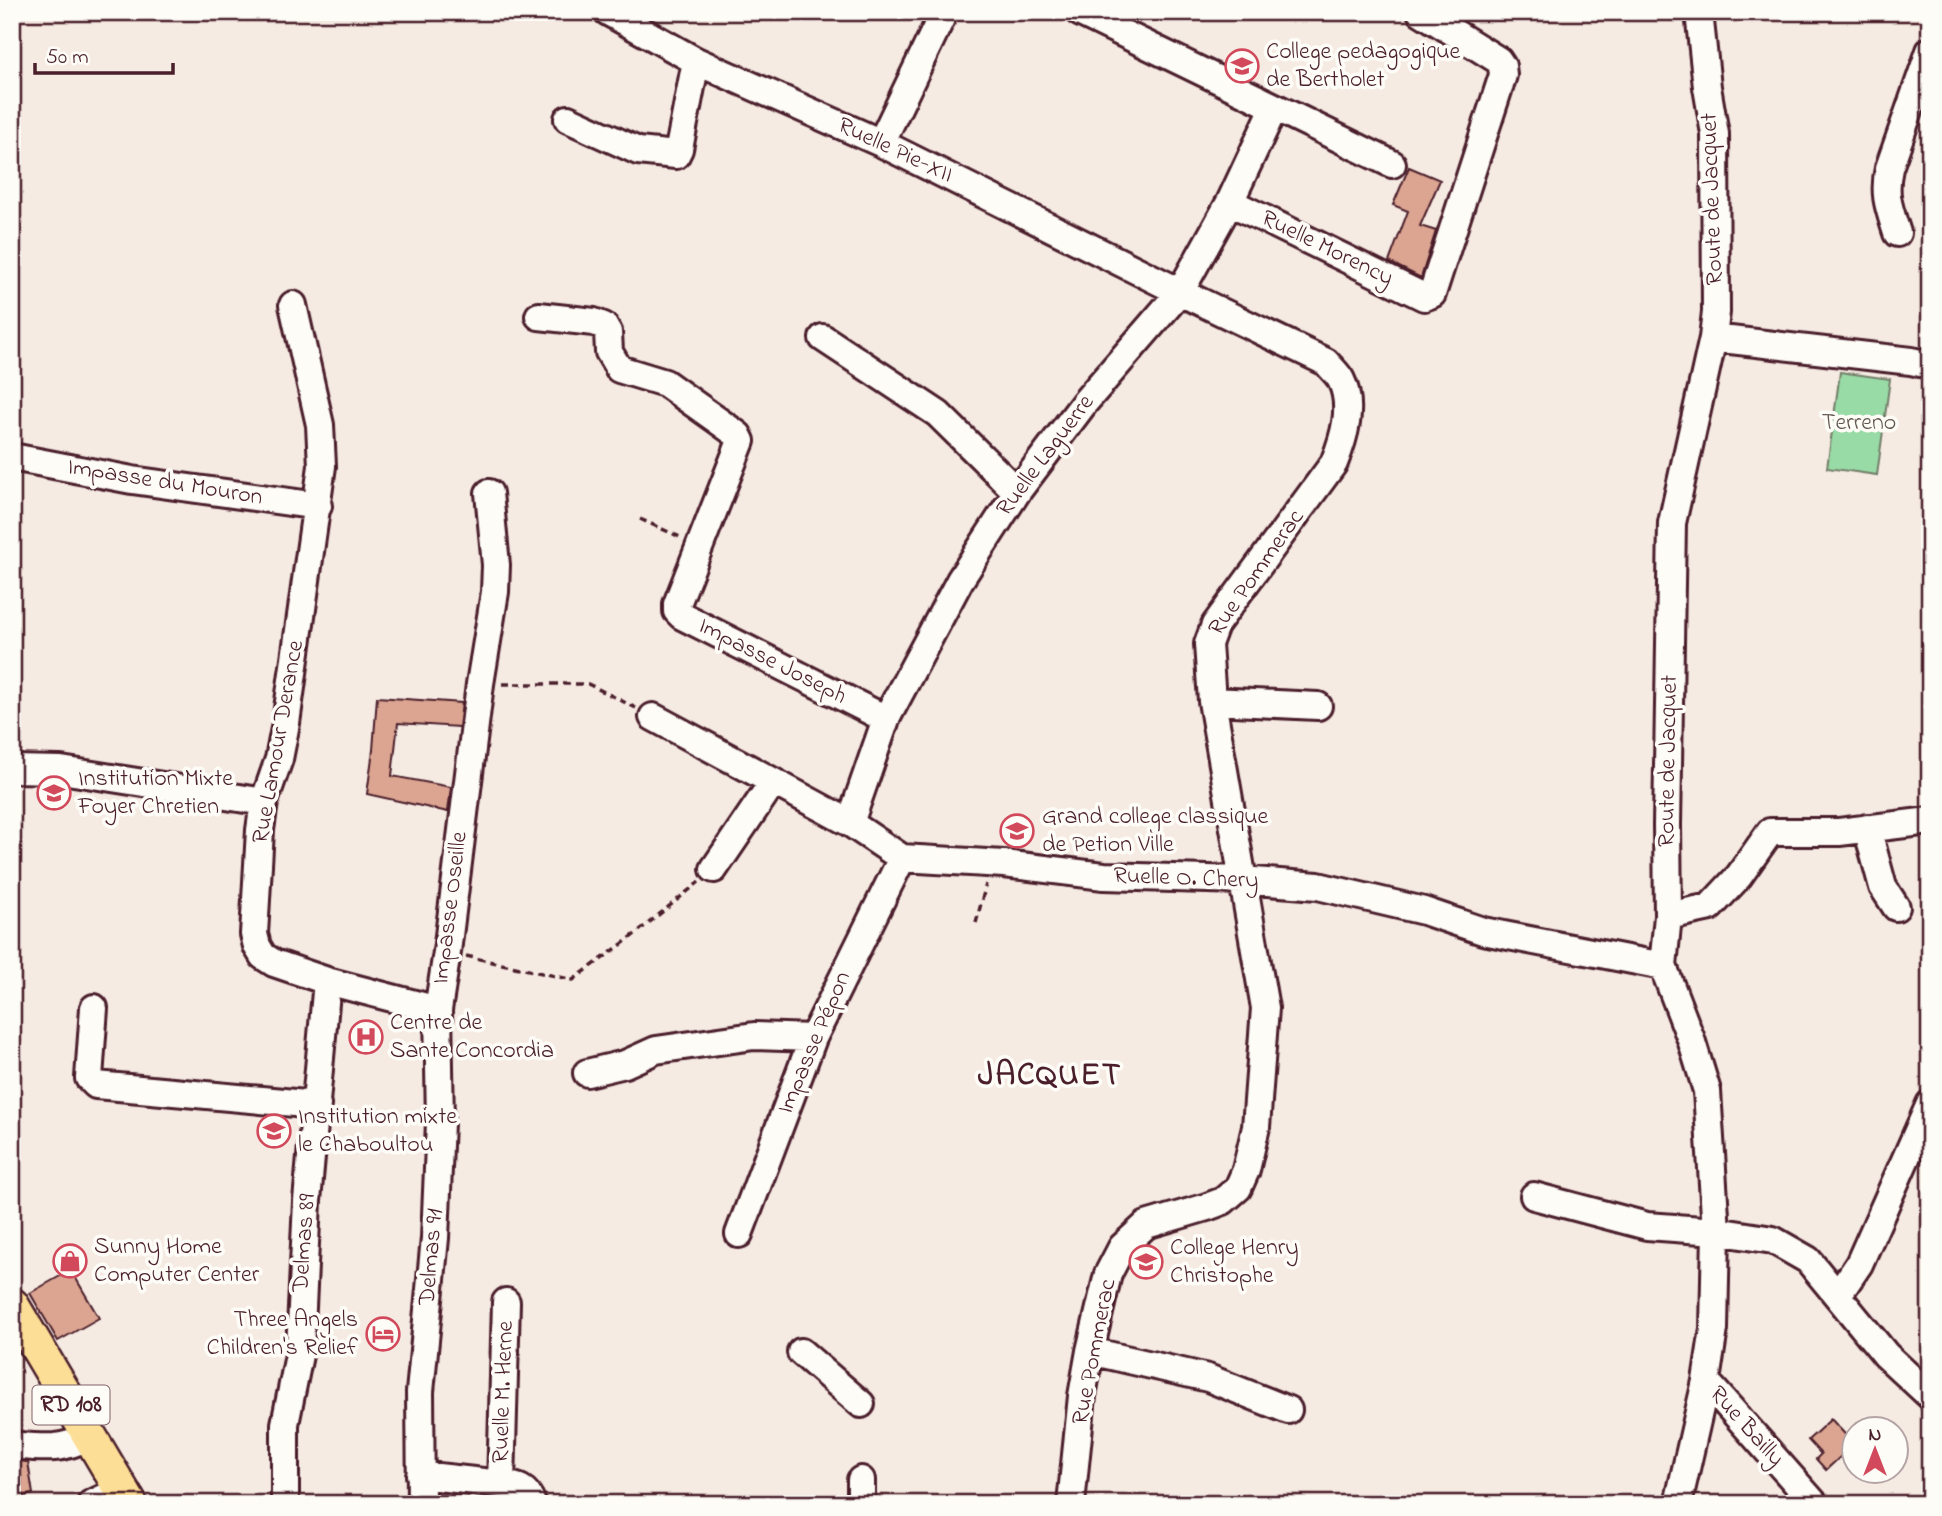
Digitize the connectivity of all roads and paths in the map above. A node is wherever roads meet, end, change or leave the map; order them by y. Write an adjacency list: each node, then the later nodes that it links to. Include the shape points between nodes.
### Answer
1 (608, 12): 7 (street, Ruelle Pie-XII)
2 (944, 12): 10 (street)
3 (1079, 12): 8 (street)
4 (1421, 12): 12 (street, Ruelle Morency, via 1498,60 1503,75 1432,294 1424,297)
5 (1704, 19): 18 (street, Route de Jacquet, via 1707,87 1716,134)
6 (1930, 51): 13 (street, via 1885,185)
7 (696, 61): 9 (street, via 676,155 638,151); 10 (street, Ruelle Pie-XII)
8 (1274, 108): 11 (street); 12 (street, Ruelle Laguerre)
9 (568, 119)
10 (881, 143): 14 (street, Ruelle Pie-XII)
11 (1392, 164)
12 (1230, 202): 14 (street, Ruelle Laguerre)
13 (1897, 233)
14 (1180, 292): 21 (street, Ruelle Laguerre, via 1085,402); 27 (street, Rue Pommerac, via 1326,362 1341,379 1345,396 1345,435 1334,463 1215,625 1208,644)
15 (293, 305): 23 (street, Rue Lamour Derance, via 320,425)
16 (539, 316): 25 (street, Impasse Joseph, via 604,326 609,352 619,369 665,383 738,435 740,446)
17 (823, 338): 21 (street, via 938,414)
18 (1713, 338): 19 (street); 42 (street, Route de Jacquet, via 1672,523)
19 (1930, 365)
20 (12, 457): 23 (street, Impasse du Mouron, via 132,480)
21 (1017, 492): 30 (street, Ruelle Laguerre, via 960,580)
22 (489, 493): 26 (street, Impasse Oseille, via 495,592)
23 (318, 506): 33 (street, Rue Lamour Derance, via 286,723)
24 (640, 519): 25 (path)
25 (701, 546): 30 (street, Impasse Joseph, via 677,604 682,616)
26 (480, 684): 29 (path, via 589,684); 44 (street, Impasse Oseille)
27 (1212, 701): 28 (street); 40 (street, Rue Pommerac)
28 (1318, 706)
29 (653, 717): 32 (street)
30 (886, 719): 35 (street, Ruelle Laguerre)
31 (12, 769): 33 (street, via 61,770)
32 (773, 782): 35 (street); 39 (street)
33 (264, 802): 46 (street, Rue Lamour Derance, via 254,921 257,946 274,963)
34 (1930, 821): 36 (street)
35 (850, 823): 37 (street)
36 (1867, 828): 41 (street, via 1884,887); 42 (street, via 1770,832 1710,907)
37 (902, 858): 38 (street, Ruelle O. Chery); 49 (street, Impasse Pépon)
38 (991, 863): 40 (street, Ruelle O. Chery, via 1104,876); 43 (path)
39 (714, 869): 44 (path, via 573,980)
40 (1242, 880): 45 (street, Ruelle O. Chery, via 1318,886 1424,911 1483,931); 60 (street, Rue Pommerac, via 1265,1007 1256,1127 1246,1170 1238,1188 1223,1201 1146,1225 1122,1247 1108,1274)
41 (1896, 907)
42 (1668, 916): 45 (street, Route de Jacquet)
43 (976, 923)
44 (447, 952): 48 (street, Impasse Oseille)
45 (1663, 966): 54 (street, Route de Jacquet, via 1707,1091)
46 (327, 981): 48 (street, Rue Lamour Derance); 52 (street, Delmas 89)
47 (94, 1007): 52 (street, via 89,1078 96,1086)
48 (438, 1010): 68 (street, Delmas 91, via 439,1148 420,1392)
49 (813, 1038): 50 (street, via 754,1036 656,1050); 55 (street, Impasse Pépon)
50 (587, 1073)
51 (1930, 1104): 56 (street, via 1858,1264)
52 (317, 1105): 72 (street, Delmas 89, via 300,1350 285,1424)
53 (1534, 1196): 54 (street, via 1647,1226)
54 (1716, 1231): 56 (street, via 1773,1240 1808,1260); 62 (street, Route de Jacquet, via 1714,1329)
55 (740, 1234)
56 (1838, 1295): 63 (street, via 1886,1355)
57 (506, 1302): 69 (street, Ruelle M. Herne)
58 (12, 1305): 66 (main road, RD 108)
59 (12, 1338): 66 (main road, RD 108)
60 (1090, 1351): 65 (street, via 1208,1378); 75 (street, Rue Pommerac)
61 (801, 1352): 64 (street)
62 (1706, 1381): 70 (street, Rue Bailly); 76 (street, Route de Jacquet)
63 (1930, 1396)
64 (861, 1404)
65 (1288, 1410)
66 (82, 1440): 67 (street, via 51,1449); 71 (main road, RD 108)
67 (12, 1445)
68 (420, 1475): 69 (street); 73 (street, Delmas 91)
69 (501, 1484): 74 (street, Ruelle M. Herne, via 527,1492)
70 (1790, 1492): 77 (street, Rue Bailly)
71 (109, 1502)
72 (285, 1504)
73 (421, 1504)
74 (532, 1504)
75 (1071, 1504)
76 (1678, 1504)
77 (1815, 1504)

